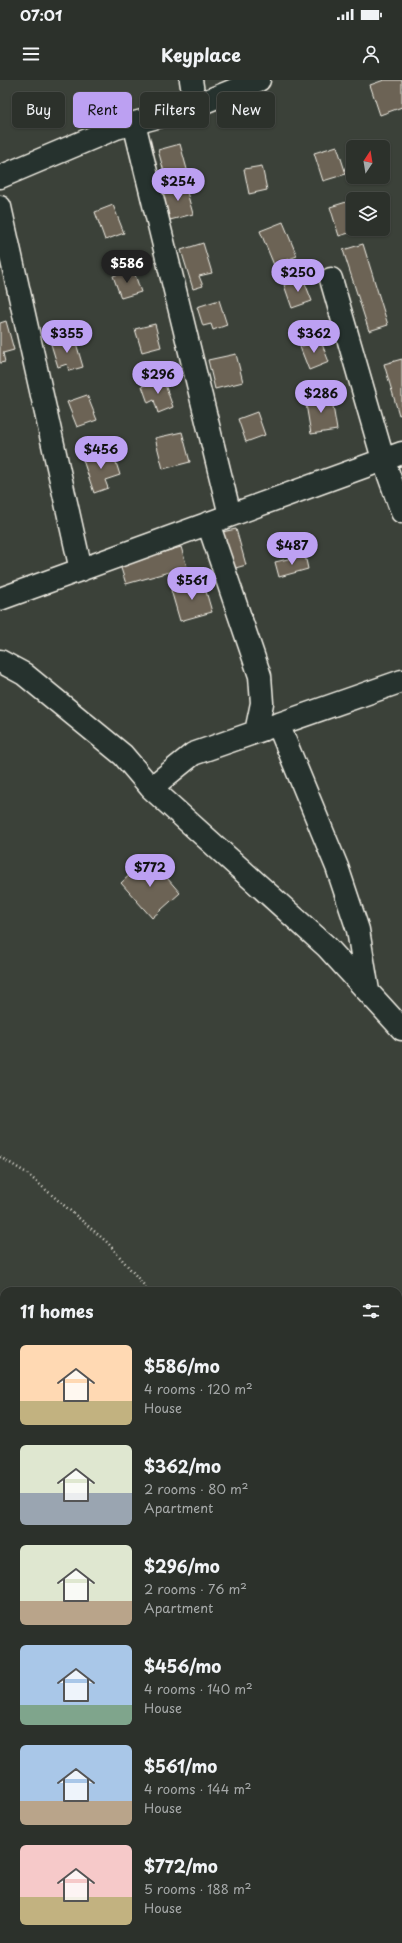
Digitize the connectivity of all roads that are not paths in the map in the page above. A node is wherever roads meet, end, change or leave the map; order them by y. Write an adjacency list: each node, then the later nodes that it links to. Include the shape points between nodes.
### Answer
1 (191, 80): 3 (street)
2 (258, 80): 4 (street)
3 (193, 92)
4 (209, 100)
5 (140, 121): 6 (street)
6 (134, 123): 7 (street, via 116,128); 12 (street)
7 (0, 177)
8 (0, 206): 14 (street)
9 (331, 279): 10 (street)
10 (393, 456): 11 (street); 12 (street)
11 (402, 512)
12 (230, 515): 13 (street)
13 (208, 523): 14 (street); 19 (street, via 260,676 262,702)
14 (81, 570): 15 (street)
15 (0, 599)
16 (0, 661): 20 (street, via 24,674 122,755)
17 (402, 681): 18 (street)
18 (278, 724): 19 (street); 21 (street, via 338,867 358,930)
19 (256, 732): 20 (street, via 193,754)
20 (151, 788): 21 (street, via 327,947)
21 (368, 991): 22 (street)
22 (402, 1029)

